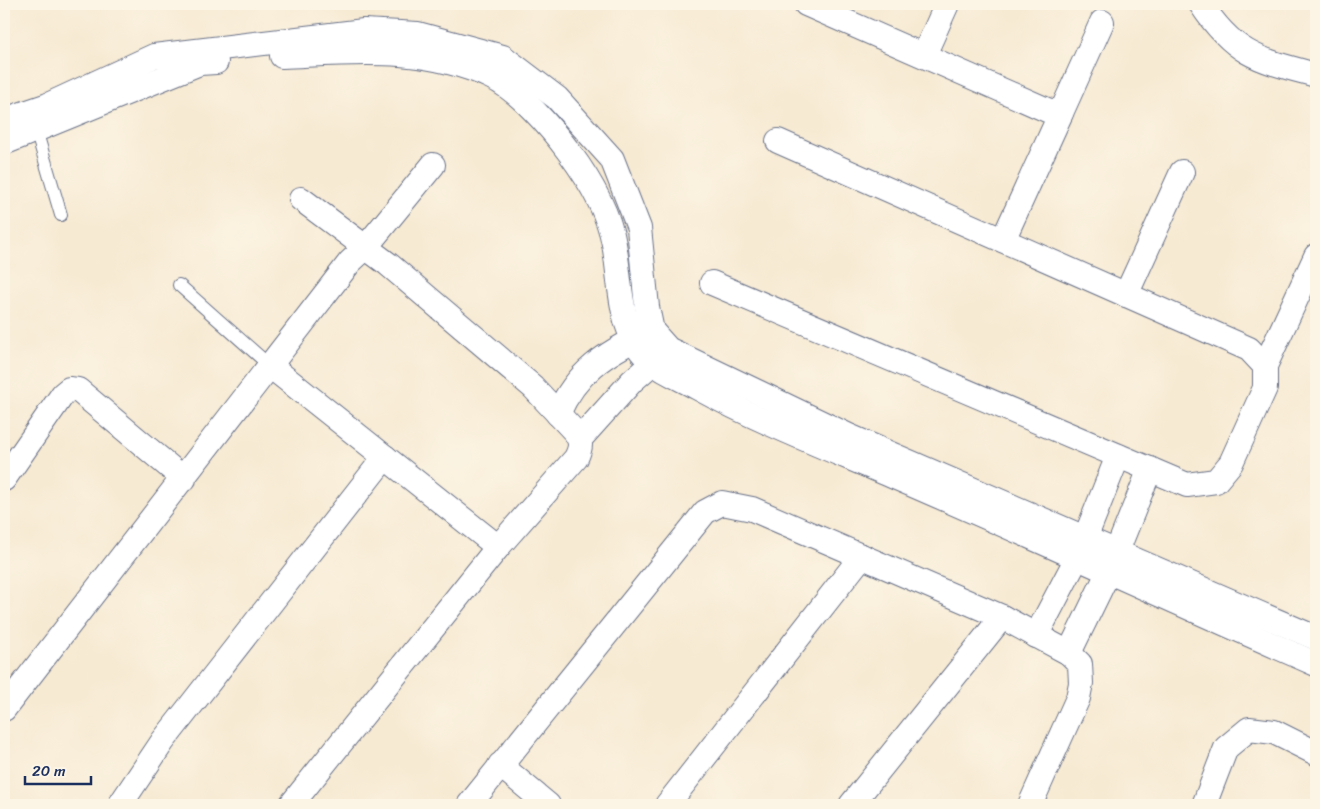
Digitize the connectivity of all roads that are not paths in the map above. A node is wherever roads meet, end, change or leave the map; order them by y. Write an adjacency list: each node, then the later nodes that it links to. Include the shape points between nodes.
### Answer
1 (806, 4): 5 (street)
2 (947, 4): 5 (street)
3 (1201, 4): 6 (street, via 1214,24 1243,50 1262,60)
4 (1102, 22): 7 (street)
5 (924, 55): 7 (street, via 1047,110)
6 (1316, 75)
7 (1061, 113): 16 (street)
8 (4, 120): 22 (street, via 48,105 154,56 364,31 418,34 503,57 557,98 612,158 639,228 647,307)
9 (36, 130): 11 (street); 15 (lane); 22 (street, via 200,63 376,52 424,55 493,77 526,103 560,140 592,183 614,240 624,312)
10 (778, 141): 16 (street)
11 (4, 143)
12 (433, 165): 17 (street)
13 (1182, 172): 21 (street)
14 (301, 199): 17 (street)
15 (61, 215)
16 (1003, 240): 21 (street)
17 (365, 248): 24 (street, via 350,262); 26 (street, via 533,386)
18 (1316, 256): 25 (street)
19 (712, 283): 28 (street)
20 (179, 285): 24 (lane)
21 (1126, 294): 25 (street, via 1249,349)
22 (642, 335): 23 (street); 26 (street, via 614,348 597,361 568,394)
23 (661, 356): 27 (street, via 632,381); 33 (street, via 735,409)
24 (269, 365): 29 (street); 31 (street)
25 (1265, 366): 30 (street, via 1265,388 1231,464 1216,481 1187,485)
26 (558, 414): 27 (street)
27 (580, 439): 34 (street, via 581,447 576,458)
28 (1118, 456): 30 (street); 33 (street)
29 (385, 457): 34 (street); 45 (street, via 163,741)
30 (1150, 469): 36 (street)
31 (184, 478): 32 (street, via 78,390 69,389); 42 (street)
32 (4, 479)
33 (1082, 547): 36 (street); 38 (street)
34 (498, 548): 46 (street)
35 (862, 556): 37 (street); 44 (street, via 752,509 722,503 705,512); 49 (street)
36 (1114, 561): 39 (street); 40 (street); 41 (street, via 1168,600)
37 (1002, 617): 38 (street); 50 (street)
38 (1036, 636): 40 (street)
39 (1316, 638)
40 (1069, 653): 51 (street, via 1080,664 1078,698)
41 (1316, 664)
42 (4, 709)
43 (1316, 753): 52 (street, via 1274,732 1249,729 1226,748)
44 (500, 765): 47 (street); 48 (street)
45 (120, 805)
46 (291, 805)
47 (469, 805)
48 (548, 805)
49 (667, 805)
50 (851, 805)
51 (1030, 805)
52 (1204, 805)

